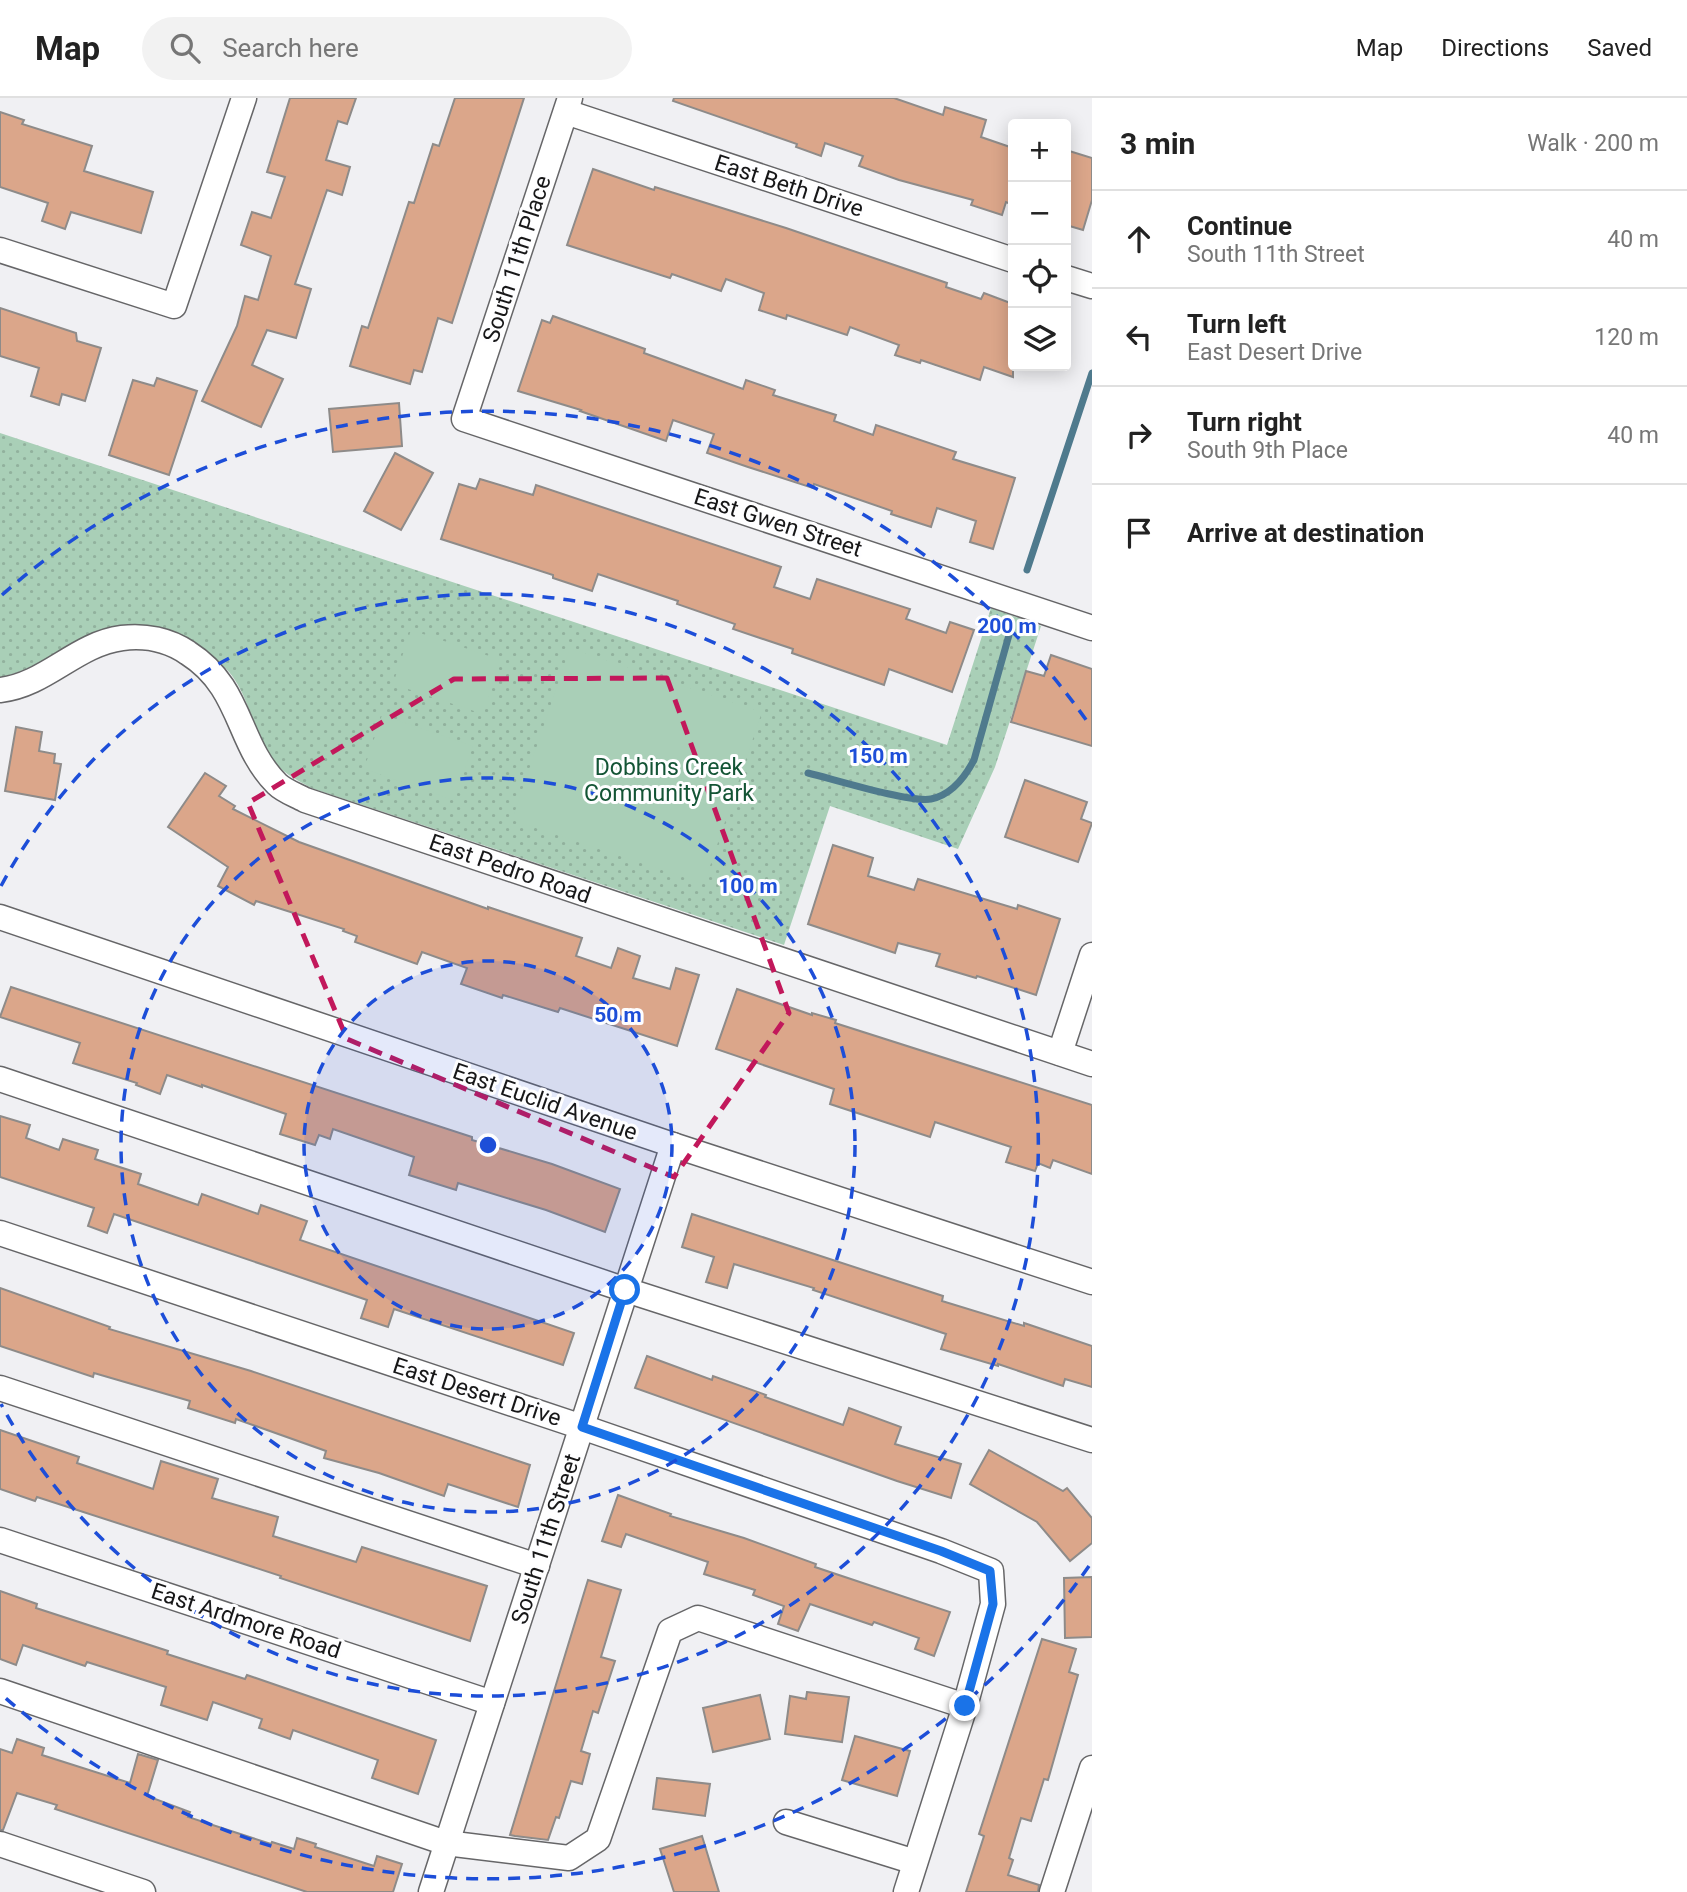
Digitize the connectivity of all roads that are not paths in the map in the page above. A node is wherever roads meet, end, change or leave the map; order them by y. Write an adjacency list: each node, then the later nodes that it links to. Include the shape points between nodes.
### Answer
1 (244, 98): 3 (street, via 174,306)
2 (568, 105): 4 (street, East Beth Drive); 7 (street, South 11th Place)
3 (0, 250)
4 (1008, 258)
5 (1071, 280): 6 (street)
6 (1092, 286)
7 (464, 419): 8 (street, East Gwen Street)
8 (1092, 628)
9 (0, 690): 12 (street, East Pedro Road, via 26,685 96,644 145,637 174,643 206,664 227,691 256,755 278,785 305,800)
10 (0, 918): 15 (street, East Euclid Avenue)
11 (1092, 955): 12 (street)
12 (1060, 1053): 13 (street, East Pedro Road)
13 (1092, 1064)
14 (0, 1079): 18 (street)
15 (673, 1145): 17 (street, East Euclid Avenue); 18 (street, South 11th Street)
16 (0, 1233): 20 (street, East Desert Drive)
17 (1092, 1282)
18 (625, 1290): 20 (street, South 11th Street); 21 (street)
19 (0, 1388): 23 (street)
20 (582, 1427): 23 (street, South 11th Street); 26 (street, East Desert Drive, via 990,1571 993,1604)
21 (1092, 1440)
22 (0, 1540): 25 (street, East Ardmore Road)
23 (537, 1566): 25 (street, South 11th Street)
24 (0, 1691): 29 (street)
25 (492, 1703): 29 (street, South 11th Street)
26 (965, 1706): 29 (street, via 698,1618 670,1632 598,1839 569,1858); 31 (street)
27 (1092, 1768): 35 (street)
28 (786, 1822): 31 (street)
29 (446, 1843): 33 (street, South 11th Street)
30 (0, 1844): 32 (street)
31 (915, 1862): 34 (street)
32 (143, 1892)
33 (431, 1892)
34 (906, 1892)
35 (1052, 1892)

